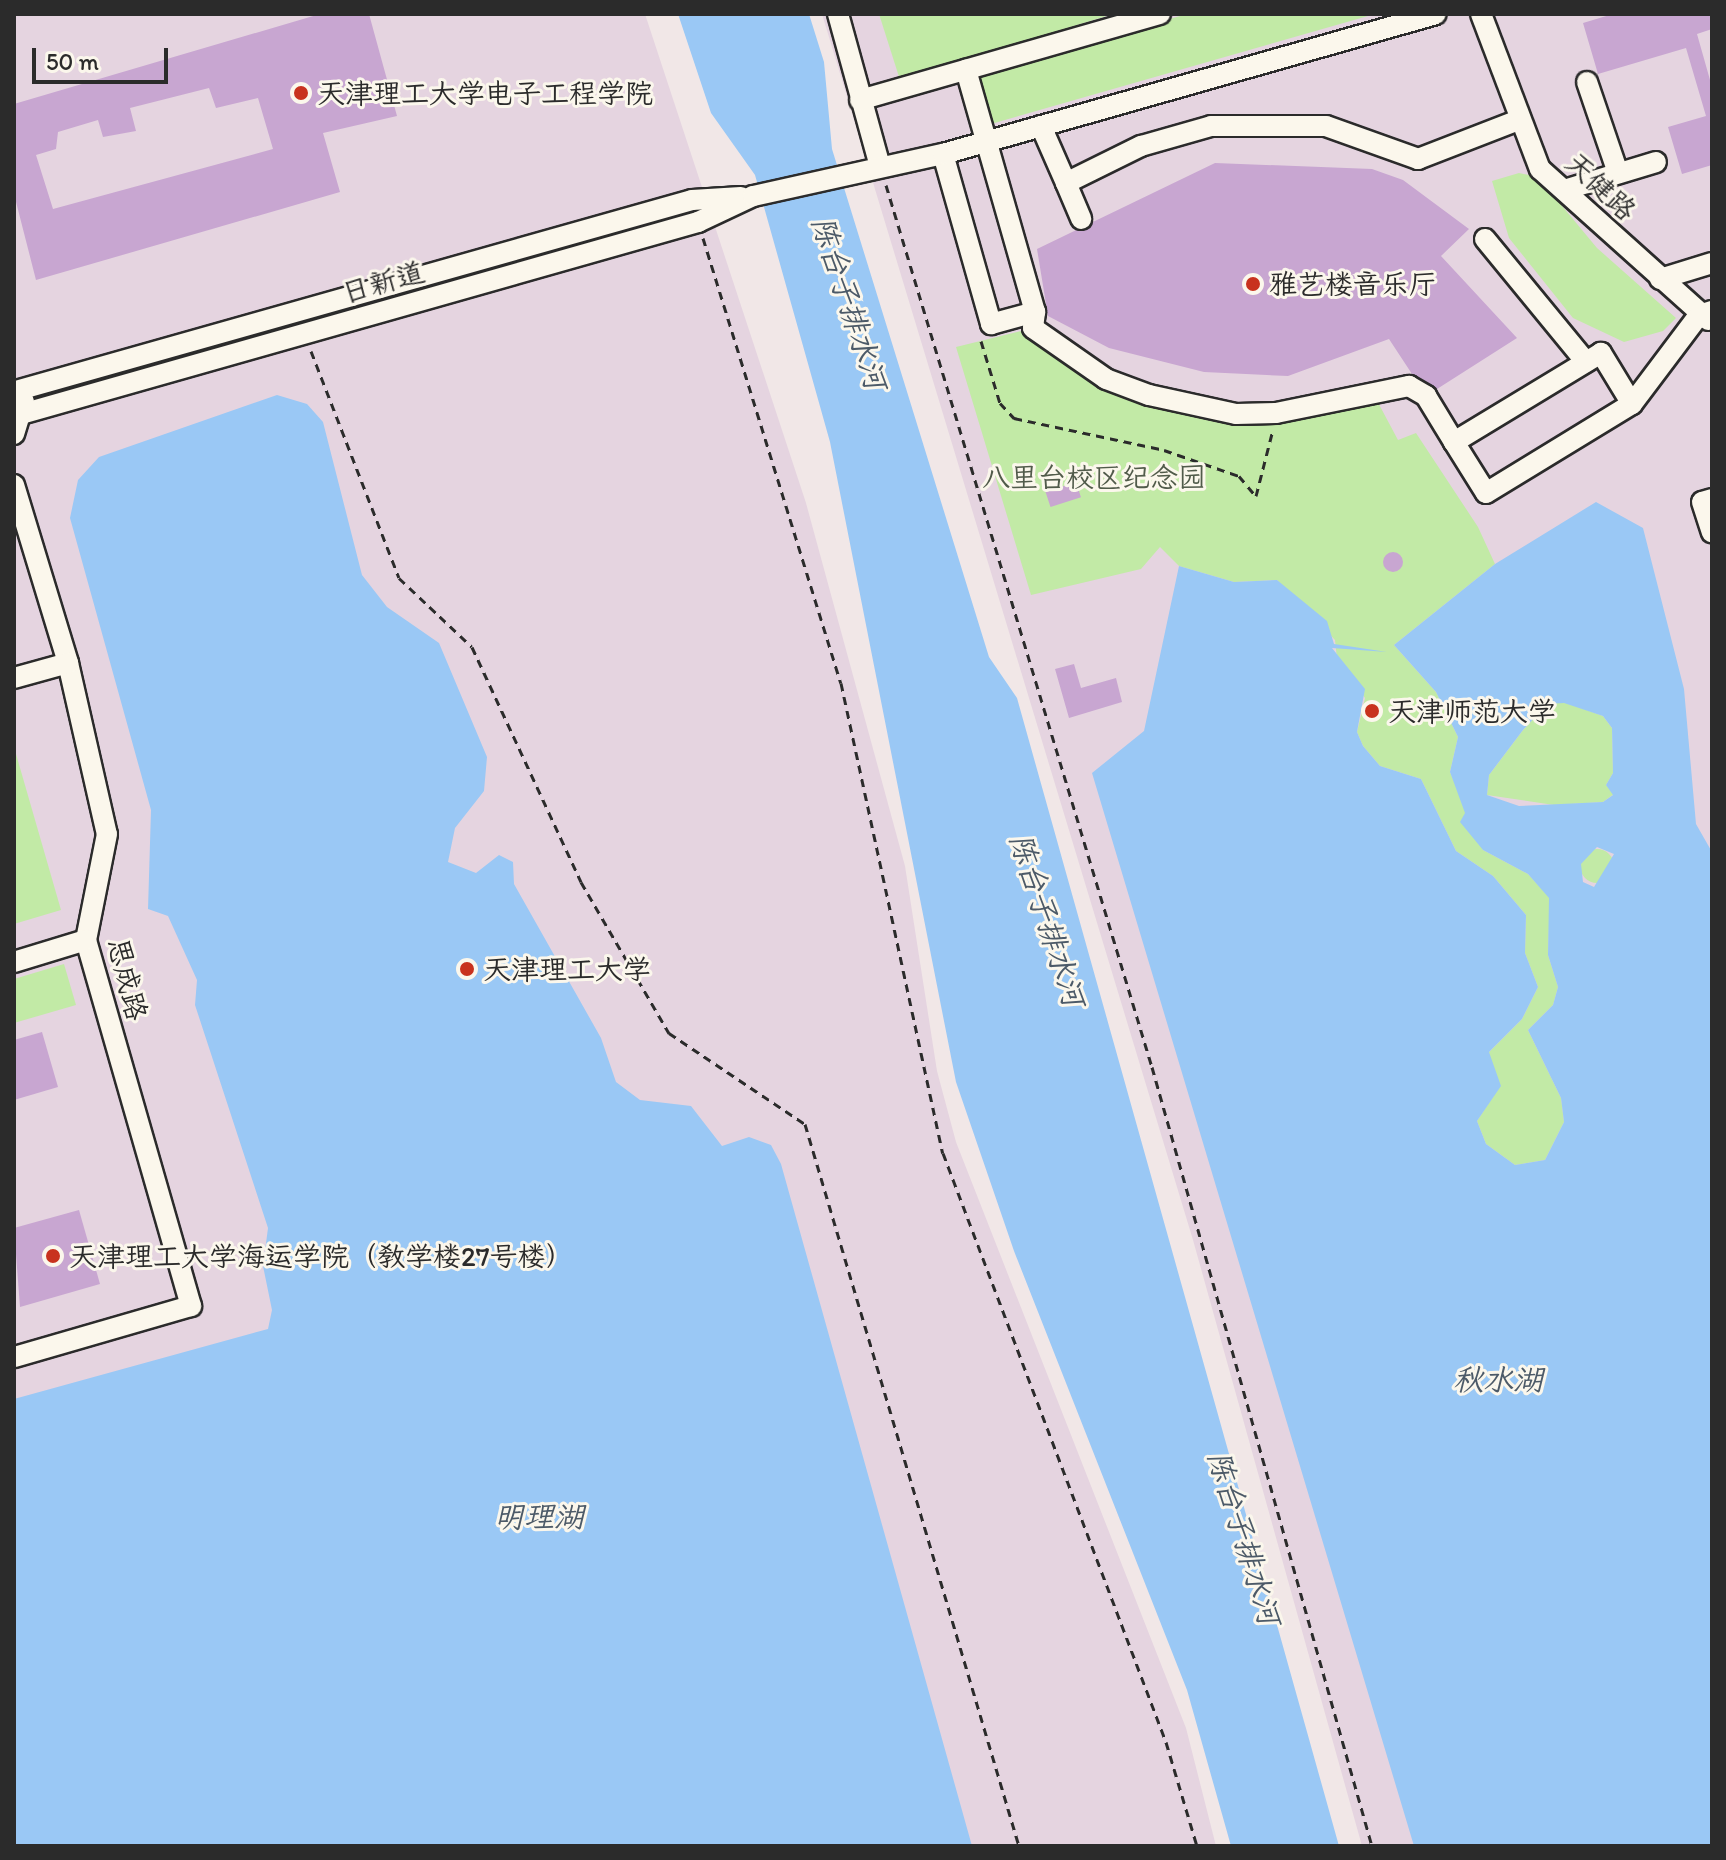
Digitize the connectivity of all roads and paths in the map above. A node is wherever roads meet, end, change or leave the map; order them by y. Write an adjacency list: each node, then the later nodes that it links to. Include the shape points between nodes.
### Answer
1 (838, 14): 7 (street)
2 (1160, 14): 5 (street)
3 (1436, 14): 9 (street, 日新道)
4 (1481, 14): 8 (street, 天健路)
5 (966, 70): 7 (street); 10 (street)
6 (1587, 82): 14 (street)
7 (860, 100): 13 (street)
8 (1521, 119): 15 (street, via 1418,159 1326,126 1211,126 1141,146); 16 (street, 天健路, via 1540,169)
9 (1041, 126): 10 (street, 日新道); 15 (street)
10 (987, 142): 11 (street, 日新道); 23 (street)
11 (943, 154): 13 (street, 日新道); 25 (street)
12 (1656, 162): 14 (street)
13 (880, 166): 17 (street, 日新道); 44 (path, via 1156,1082)
14 (1618, 173): 16 (street)
15 (1066, 183): 18 (street)
16 (1564, 190): 22 (street, 天健路)
17 (753, 196): 19 (street, 日新道); 28 (street, 日新道, via 692,200)
18 (1081, 219)
19 (698, 222): 26 (street, 日新道); 43 (path, via 841,683 943,1153 1166,1742)
20 (1485, 239): 27 (street)
21 (1712, 263): 22 (street)
22 (1660, 279): 24 (street, 天健路)
23 (1035, 312): 25 (street); 31 (street, via 1033,328 1106,379 1189,407)
24 (1708, 316): 29 (street)
25 (991, 324): 31 (path, via 981,342 1000,403 1014,418 1164,450 1239,476 1256,496)
26 (305, 333): 30 (street, 日新道); 42 (path, via 399,578 472,647 567,856 669,1033 805,1124)
27 (1586, 362): 29 (street, via 1601,353); 33 (street)
28 (16, 387): 30 (street)
29 (1632, 404): 33 (street, via 1486,493)
30 (25, 413): 32 (street)
31 (1276, 413): 33 (street, via 1324,409 1409,386 1426,396)
32 (14, 434)
33 (1454, 442)
34 (14, 485): 37 (street, 思成路)
35 (1712, 499): 36 (street, via 1702,502)
36 (1712, 532)
37 (68, 663): 38 (street); 39 (street, 思成路, via 107,834)
38 (14, 678)
39 (86, 940): 40 (street); 41 (street, 思成路, via 191,1306)
40 (14, 962)
41 (14, 1357)
42 (1019, 1846)
43 (1197, 1846)
44 (1372, 1846)

